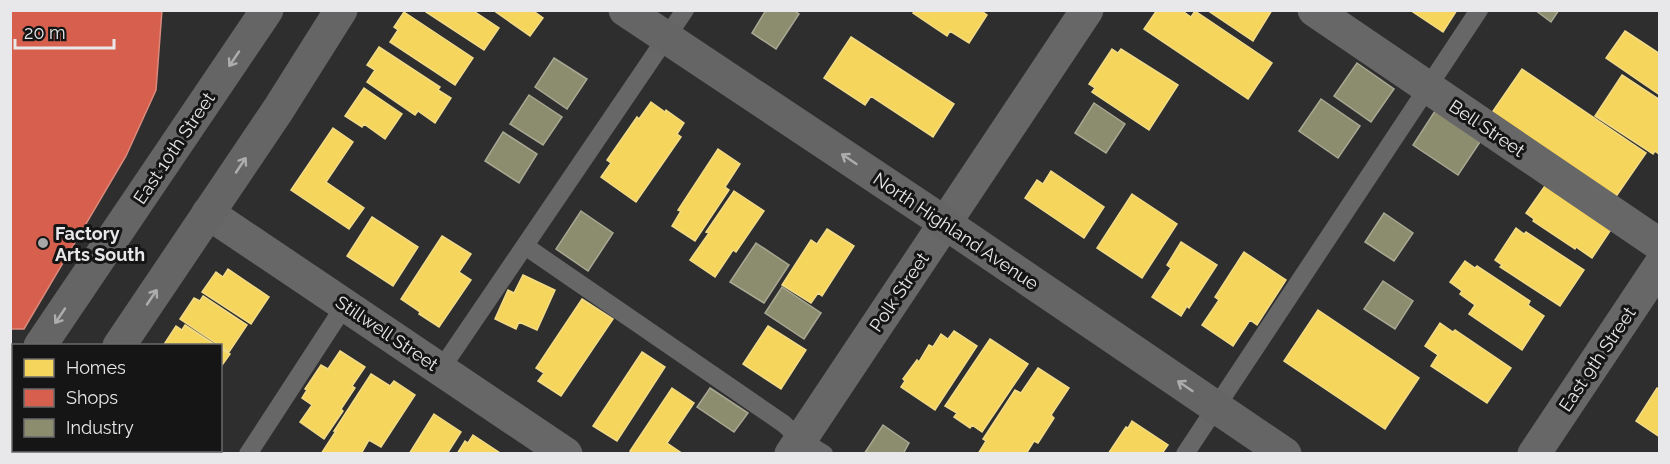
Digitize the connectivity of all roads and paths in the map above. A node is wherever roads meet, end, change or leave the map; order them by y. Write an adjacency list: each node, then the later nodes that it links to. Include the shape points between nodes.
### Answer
1 (267, 10): 16 (main road, East 10th Street, one-way to 16)
2 (342, 10): 10 (main road, one-way to 2)
3 (625, 10): 8 (main road, North Highland Avenue)
4 (685, 10): 8 (lane)
5 (1087, 10): 11 (street, Polk Street)
6 (1314, 10): 9 (street, Bell Street)
7 (1479, 10): 9 (lane)
8 (666, 37): 11 (main road, North Highland Avenue, one-way to 8); 13 (lane)
9 (1428, 88): 12 (street, Bell Street); 19 (lane)
10 (208, 213): 15 (street, Stillwell Street); 17 (main road, one-way to 10)
11 (945, 223): 19 (main road, North Highland Avenue, one-way to 11); 20 (street, Polk Street)
12 (1659, 244)
13 (525, 246): 18 (lane); 20 (lane, via 784,424)
14 (1659, 265): 25 (street, East 9th Street)
15 (345, 304): 18 (street, Stillwell Street); 21 (lane)
16 (41, 344)
17 (120, 344)
18 (441, 369): 22 (street, Stillwell Street)
19 (1216, 407): 23 (lane); 24 (main road, North Highland Avenue)
20 (805, 449)
21 (251, 452)
22 (566, 453)
23 (1185, 453)
24 (1285, 453)
25 (1534, 453)

